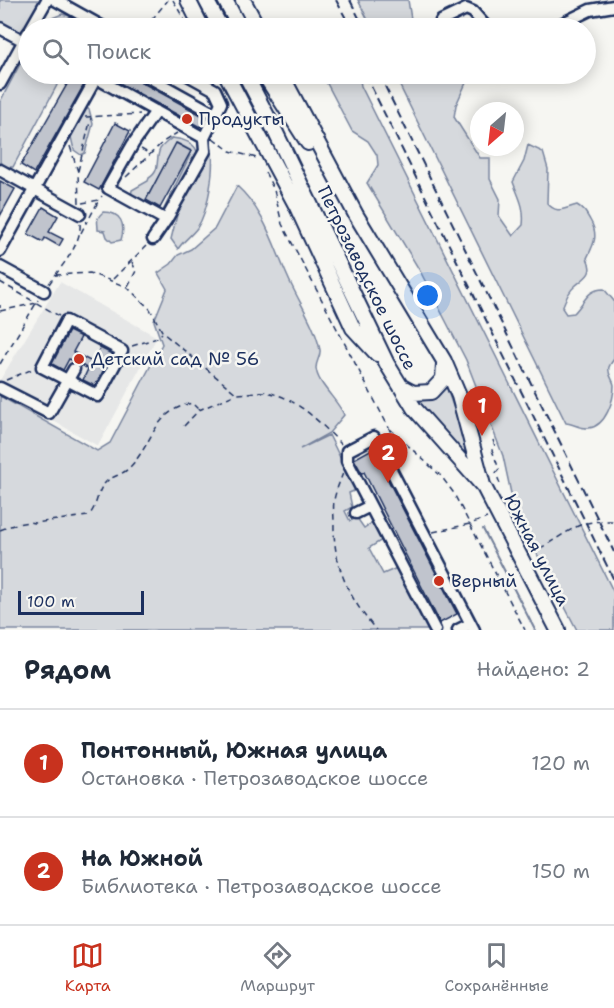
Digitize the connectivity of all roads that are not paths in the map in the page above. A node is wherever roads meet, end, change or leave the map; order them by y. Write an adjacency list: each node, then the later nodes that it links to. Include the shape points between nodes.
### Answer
1 (47, 0): 8 (street)
2 (55, 0): 9 (street)
3 (188, 0): 10 (main road)
4 (207, 0): 11 (main road)
5 (225, 0): 12 (main road)
6 (243, 0): 13 (main road)
7 (614, 6): 16 (street)
8 (37, 18)
9 (87, 18)
10 (197, 18)
11 (216, 18)
12 (235, 18)
13 (253, 18)
14 (447, 18): 15 (street, via 466,9)
15 (478, 18)
16 (573, 18)
17 (0, 28): 18 (street)
18 (18, 34)
19 (18, 51): 20 (street)
20 (0, 84)
21 (93, 84): 35 (street)
22 (105, 84): 31 (street)
23 (161, 84): 30 (street)
24 (182, 84): 30 (street)
25 (204, 84): 32 (street, via 215,90 221,103)
26 (231, 84): 44 (main road, via 297,207 353,328)
27 (250, 84): 44 (main road, Петрозаводское шоссе)
28 (271, 84): 37 (main road)
29 (286, 84): 37 (main road, Петрозаводское шоссе)
30 (178, 93): 32 (street)
31 (153, 115): 33 (street); 38 (street, via 108,188)
32 (217, 115): 33 (street)
33 (205, 135): 38 (street, via 205,151)
34 (0, 170): 35 (street)
35 (34, 189): 36 (street); 40 (street)
36 (80, 214)
37 (356, 215): 43 (main road, Петрозаводское шоссе)
38 (166, 220): 39 (street)
39 (153, 239)
40 (0, 251)
41 (0, 267): 42 (street)
42 (44, 291)
43 (444, 361): 47 (main road, via 443,379 431,392 413,393); 49 (main road, Петрозаводское шоссе)
44 (387, 364): 47 (main road, Петрозаводское шоссе)
45 (74, 369): 46 (street)
46 (68, 380): 46 (street, via 98,396 122,351 66,321 42,367); 48 (street, via 49,413)
47 (399, 383): 49 (main road, Петрозаводское шоссе, via 414,408)
48 (0, 387)
49 (490, 489): 55 (main road, Южная улица)
50 (370, 506): 51 (street); 52 (street, via 347,456 374,437); 53 (street)
51 (356, 513)
52 (472, 627): 54 (street)
53 (435, 630)
54 (458, 630)
55 (558, 630)

